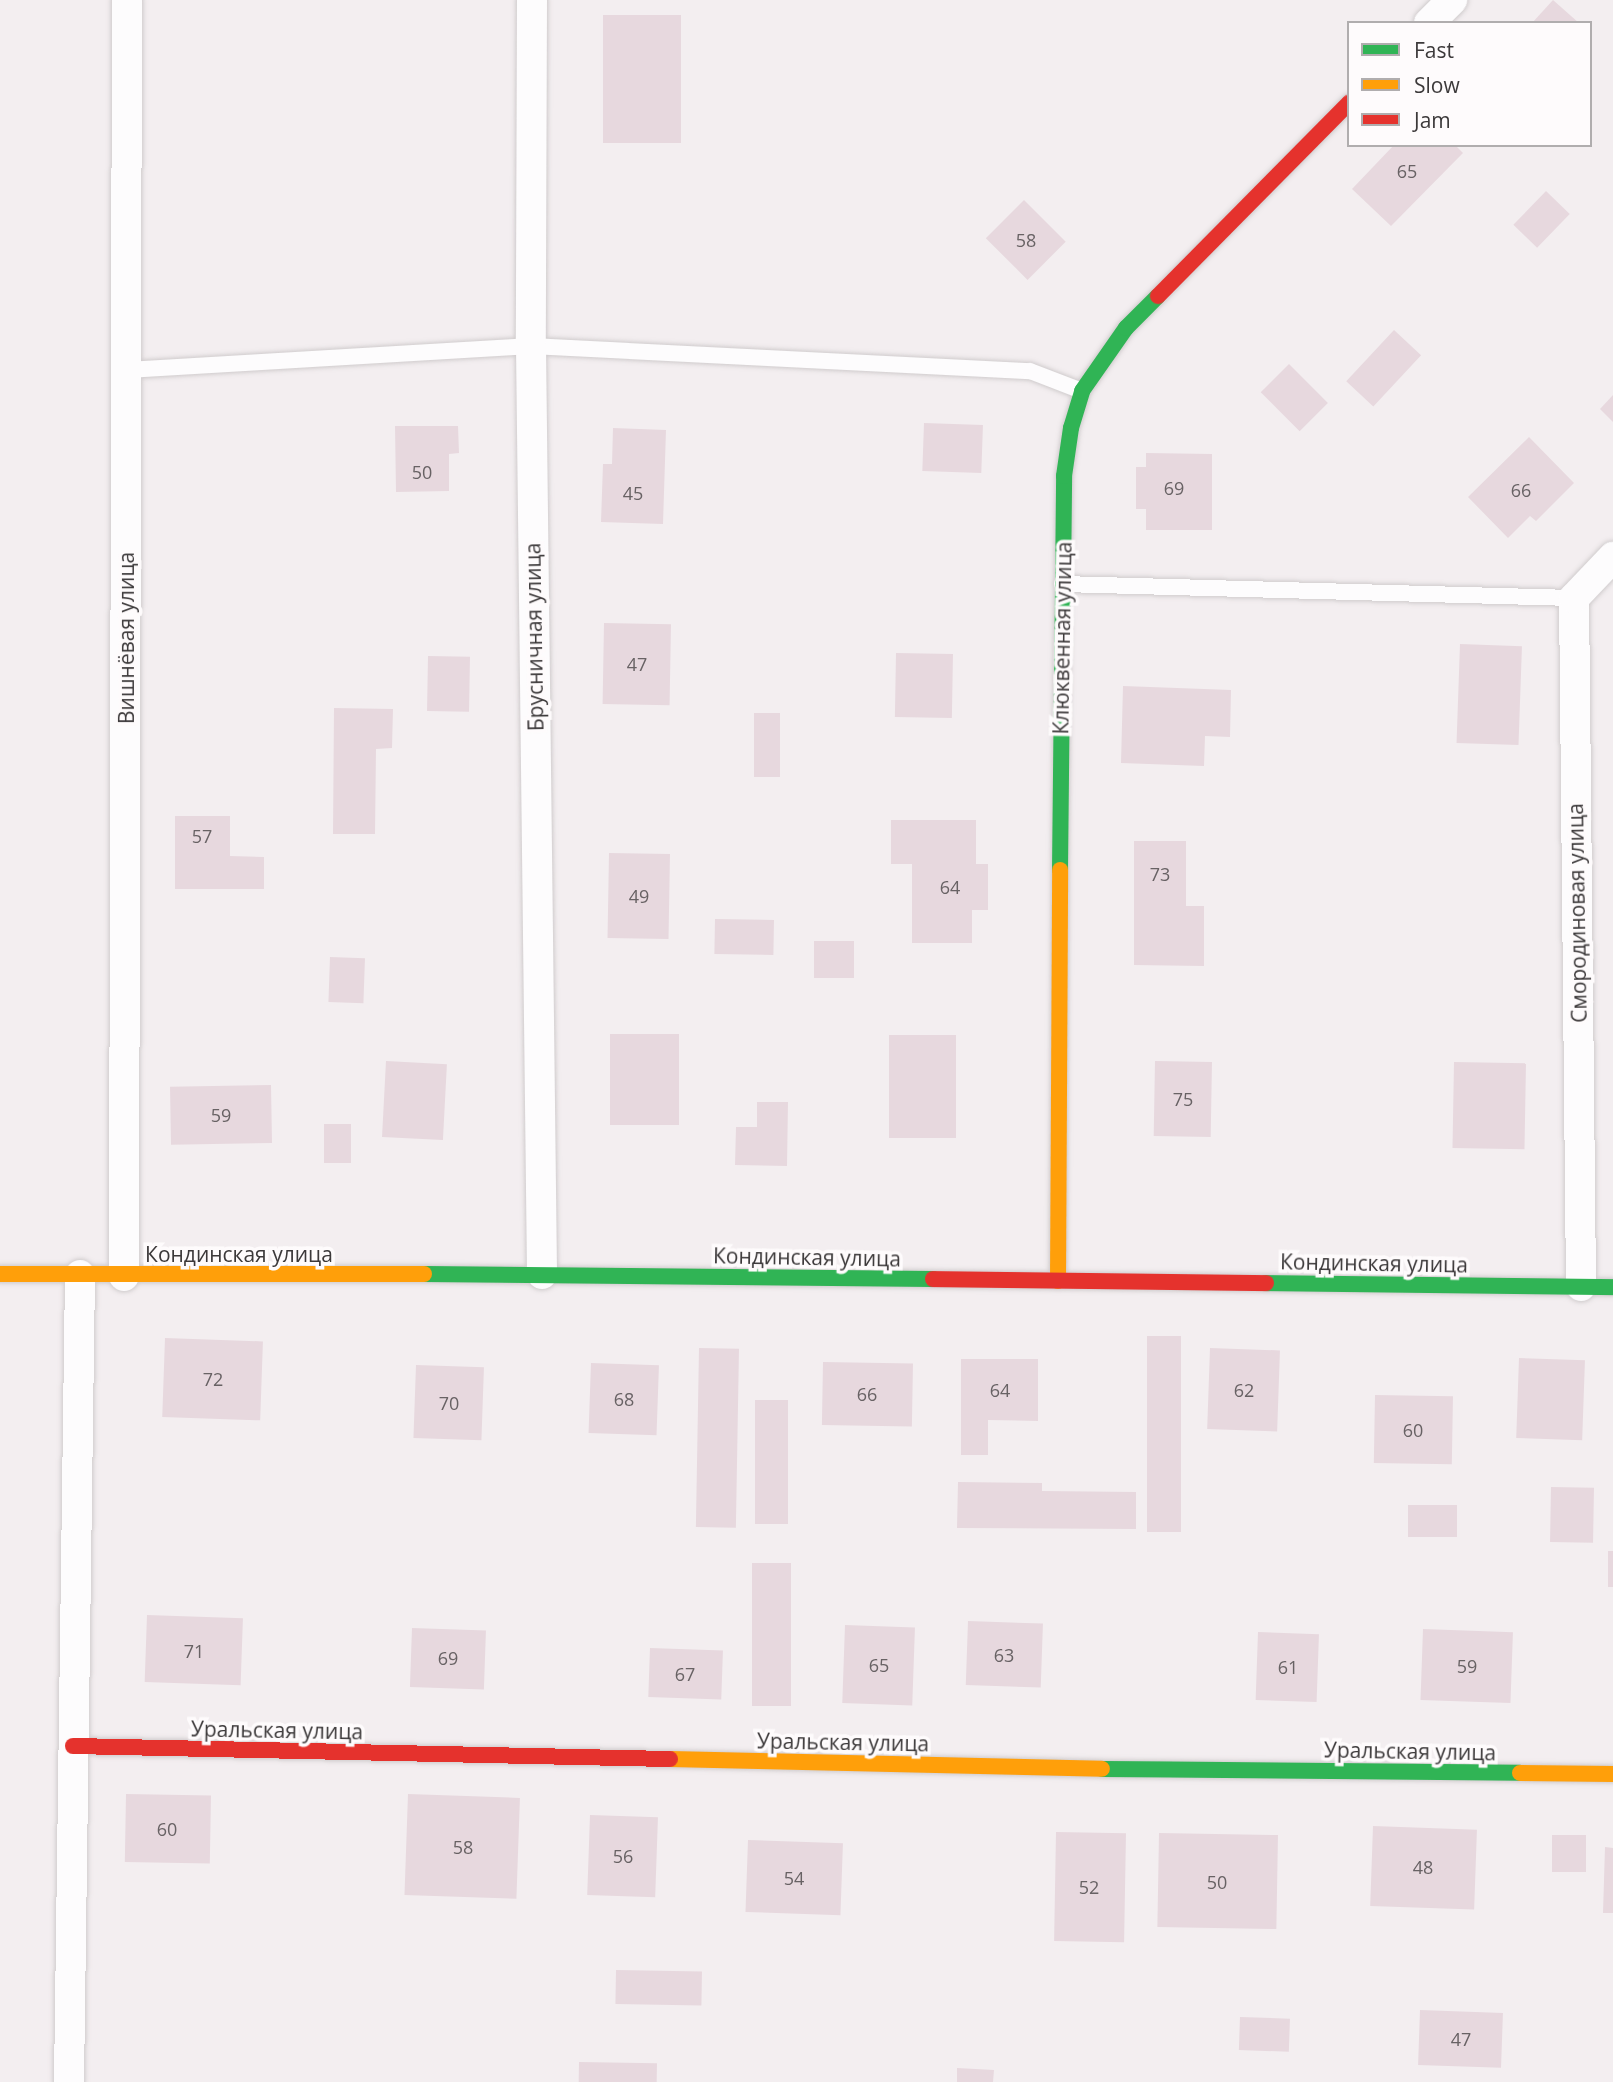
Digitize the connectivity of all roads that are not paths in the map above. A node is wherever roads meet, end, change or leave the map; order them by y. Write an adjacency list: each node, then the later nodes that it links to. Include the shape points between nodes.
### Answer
1 (127, 0): 7 (street, Вишнёвая улица)
2 (532, 0): 6 (street, Брусничная улица)
3 (1452, 0): 4 (street)
4 (1431, 21)
5 (1347, 105): 8 (street, Клюквенная улица, via 1126,328)
6 (531, 346): 7 (lane); 8 (lane, via 1030,371); 13 (street, Брусничная улица)
7 (127, 370): 15 (street, Вишнёвая улица)
8 (1082, 391): 10 (street, Клюквенная улица, via 1064,476)
9 (1613, 557): 11 (street)
10 (1062, 584): 11 (lane); 16 (street, Клюквенная улица)
11 (1574, 598): 17 (street, Смородиновая улица)
12 (0, 1274): 14 (street, Кондинская улица)
13 (542, 1274): 15 (street, Кондинская улица); 16 (street, Кондинская улица)
14 (80, 1275): 15 (street, Кондинская улица); 19 (street)
15 (124, 1276)
16 (1058, 1281): 17 (street, Кондинская улица)
17 (1581, 1286): 18 (street, Кондинская улица)
18 (1613, 1287)
19 (73, 1746): 20 (street, Уральская улица, via 1107,1769); 21 (street)
20 (1613, 1774)
21 (69, 2082)

